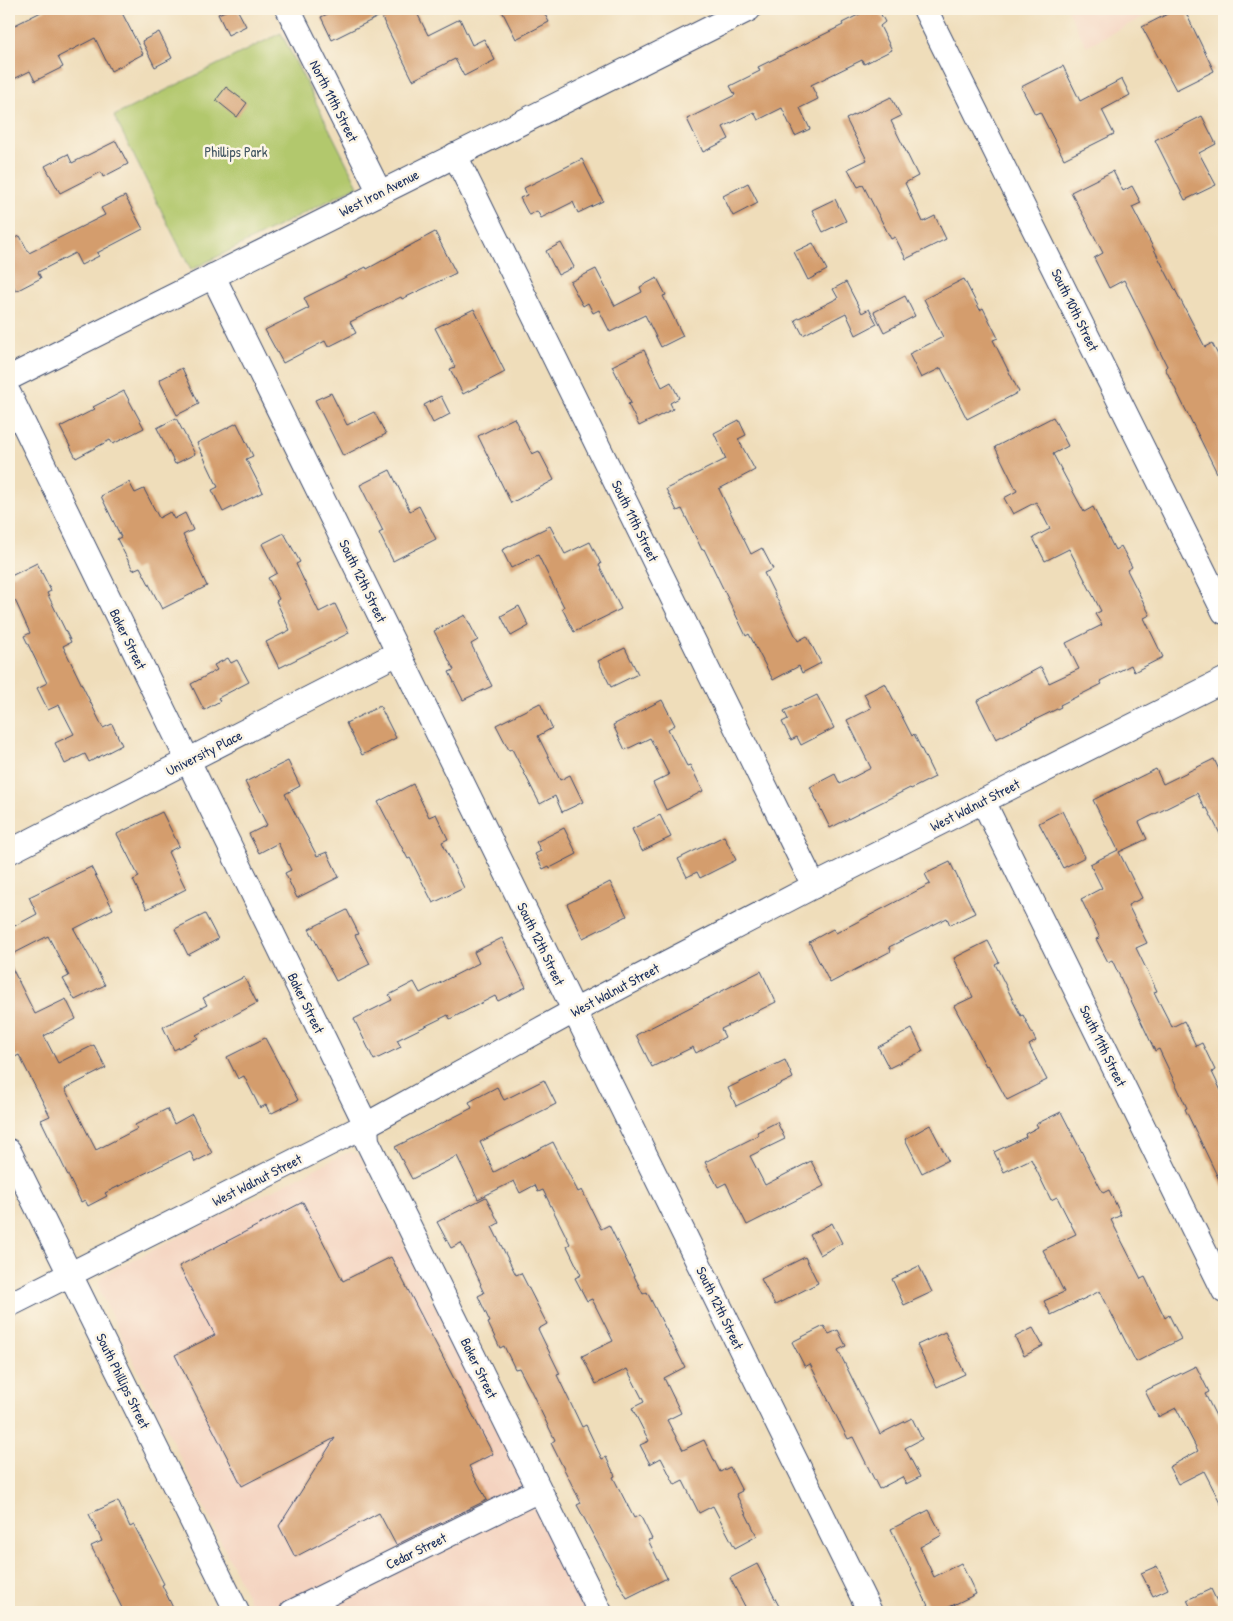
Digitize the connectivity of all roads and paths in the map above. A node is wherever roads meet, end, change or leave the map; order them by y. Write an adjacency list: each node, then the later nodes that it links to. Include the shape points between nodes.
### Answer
1 (288, 9): 5 (street, North 11th Street)
2 (749, 9): 4 (street, West Iron Avenue)
3 (925, 9): 9 (street, South 10th Street)
4 (455, 155): 5 (street, West Iron Avenue); 15 (street, South 11th Street)
5 (380, 193): 6 (street, West Iron Avenue)
6 (214, 276): 7 (street, West Iron Avenue); 10 (street, South 12th Street)
7 (9, 378)
8 (9, 394): 12 (street, Baker Street)
9 (1224, 612)
10 (398, 653): 12 (street, University Place); 16 (street, South 12th Street)
11 (1224, 680): 13 (street, West Walnut Street)
12 (188, 761): 14 (street, University Place); 17 (street, Baker Street)
13 (982, 801): 15 (street, West Walnut Street); 20 (street, South 11th Street)
14 (9, 852)
15 (814, 886): 16 (street, West Walnut Street)
16 (574, 1011): 17 (street, West Walnut Street); 26 (street, South 12th Street)
17 (366, 1125): 19 (street, West Walnut Street); 22 (street, Baker Street, via 367,1142)
18 (9, 1150): 19 (street, South Phillips Street)
19 (70, 1275): 21 (street, West Walnut Street); 23 (street, South Phillips Street)
20 (1224, 1291)
21 (9, 1305)
22 (540, 1490): 24 (street, Cedar Street); 25 (street, Baker Street)
23 (237, 1612)
24 (292, 1612)
25 (600, 1612)
26 (870, 1612)

